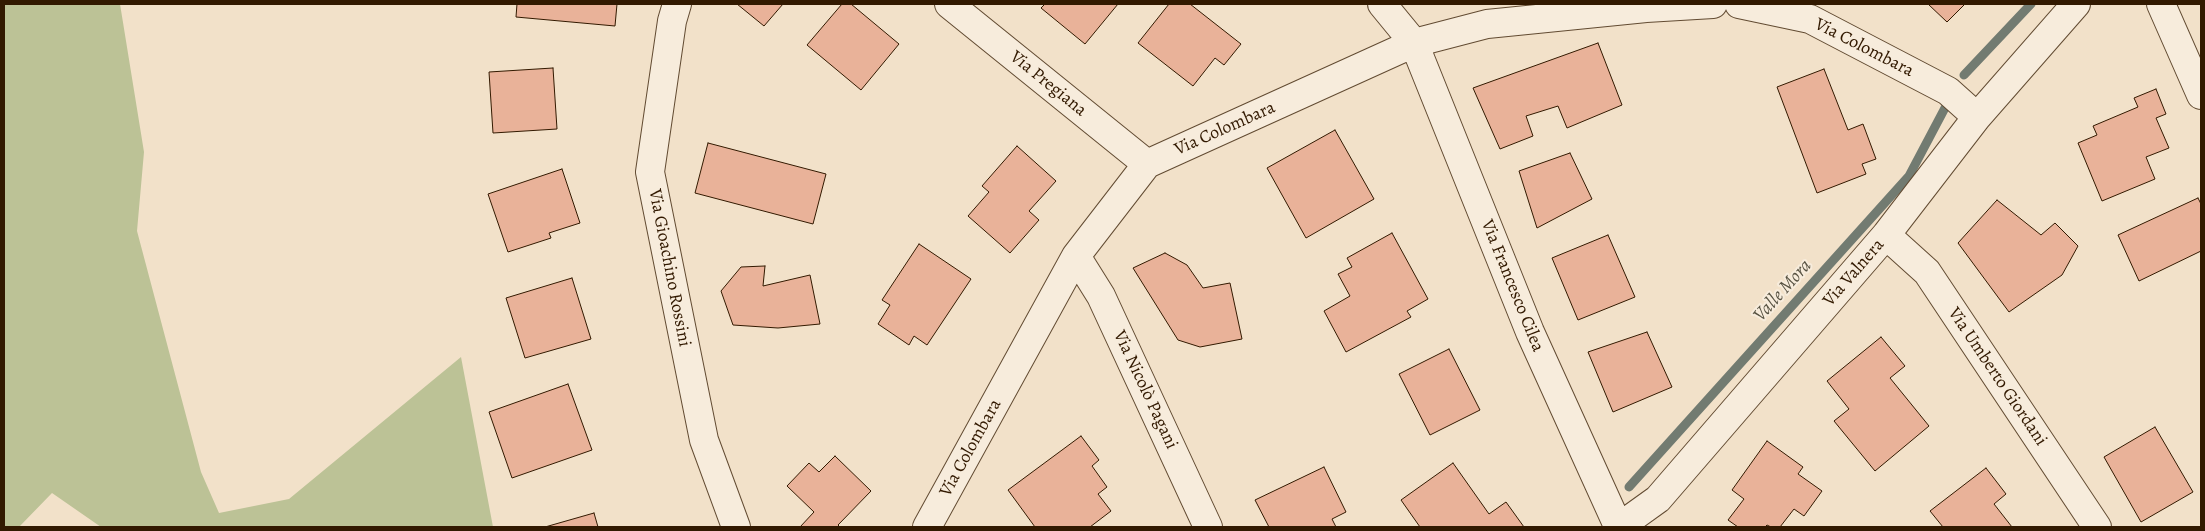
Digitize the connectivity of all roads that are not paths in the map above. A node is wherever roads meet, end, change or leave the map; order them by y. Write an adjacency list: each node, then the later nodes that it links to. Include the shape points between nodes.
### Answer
1 (677, 4): 15 (street, Via Gioachino Rossini, via 650,172 704,440)
2 (949, 4): 12 (street, Via Pregiana)
3 (1382, 4): 9 (street, Via Francesco Cilea)
4 (1713, 4): 9 (street, Via Colombara, via 1487,24)
5 (1739, 4): 8 (street, Via Colombara)
6 (2076, 4): 11 (street, Via Valnera)
7 (2161, 4): 10 (street)
8 (1807, 11): 11 (street, Via Colombara, via 1948,91)
9 (1414, 43): 12 (street, Via Colombara); 18 (street, Via Francesco Cilea, via 1530,332)
10 (2201, 95)
11 (1977, 118): 13 (street, Via Valnera)
12 (1147, 164): 14 (street, Via Colombara)
13 (1886, 235): 18 (street, Via Valnera, via 1658,499); 19 (street, Via Umberto Giordani, via 1927,272)
14 (1076, 256): 16 (street, Via Colombara); 17 (street, Via Nicolò Pagani, via 1101,296)
15 (736, 527)
16 (927, 527)
17 (1208, 527)
18 (1618, 527)
19 (2097, 527)

